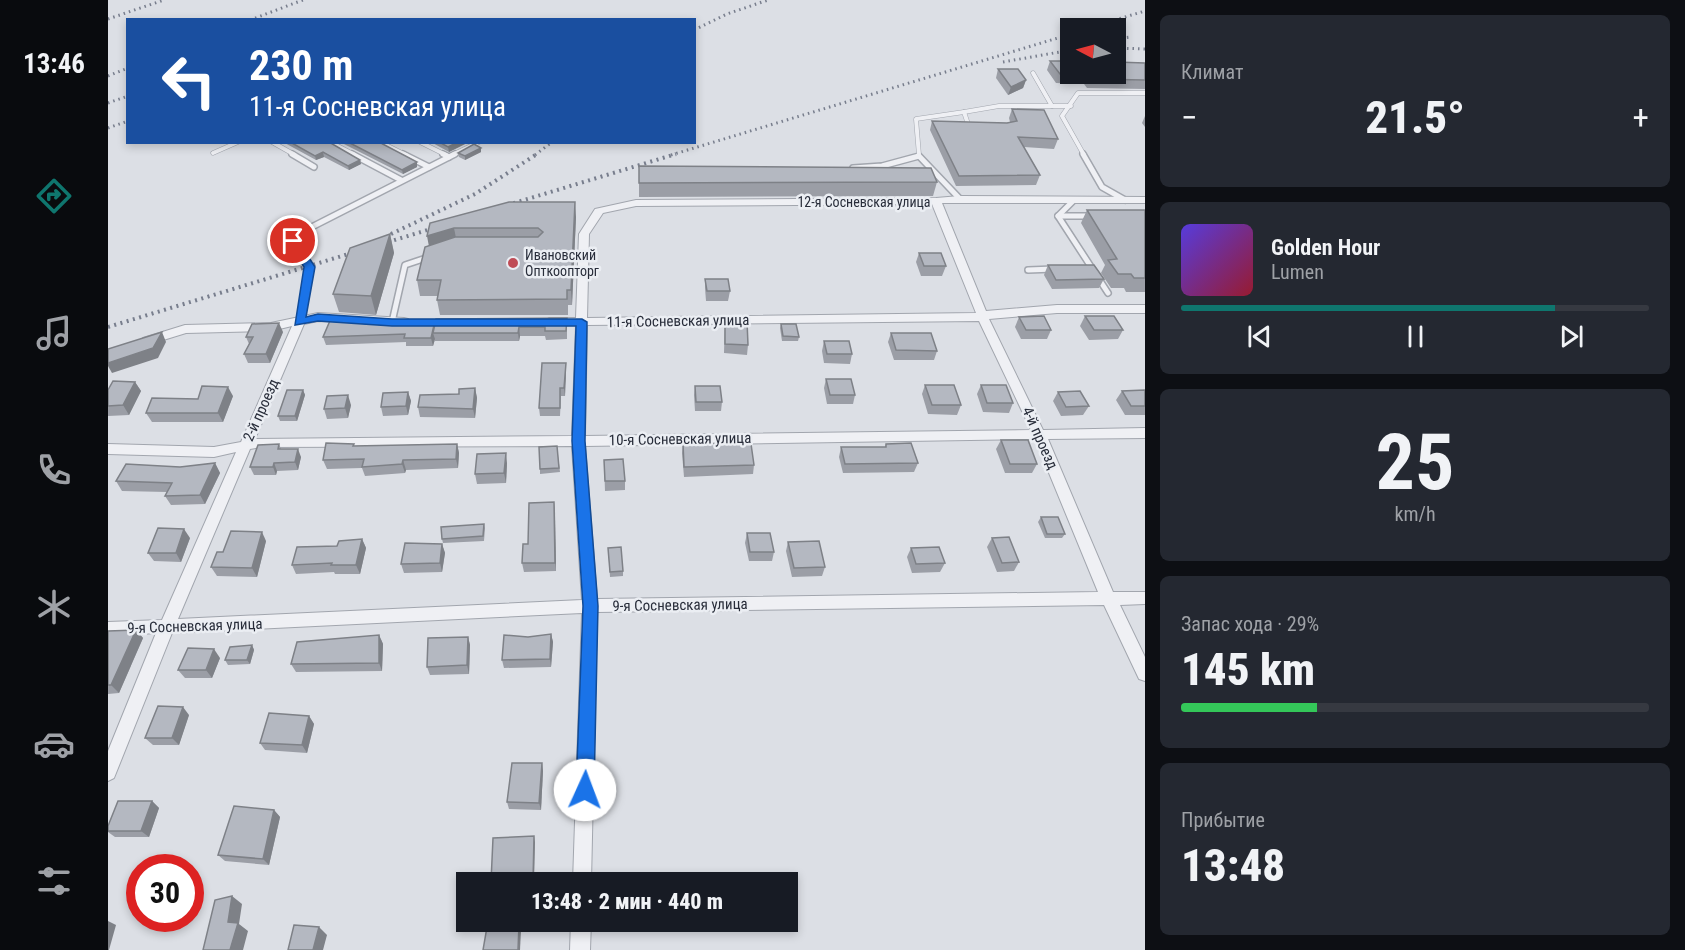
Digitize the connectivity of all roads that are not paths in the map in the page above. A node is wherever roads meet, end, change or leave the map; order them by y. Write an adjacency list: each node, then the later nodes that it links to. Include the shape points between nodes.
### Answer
1 (1033, 73): 3 (lane)
2 (1145, 93): 4 (lane, via 1078,93)
3 (1052, 106): 4 (lane); 5 (lane, via 999,106)
4 (1071, 106): 21 (lane, via 1062,116 1101,187)
5 (963, 112): 6 (lane, via 969,127); 14 (lane, via 916,119)
6 (980, 128)
7 (233, 144): 13 (lane)
8 (275, 144): 17 (lane)
9 (334, 144): 19 (lane)
10 (384, 144): 16 (lane)
11 (424, 144): 15 (lane)
12 (471, 144): 15 (lane, 2-й проезд)
13 (213, 153)
14 (919, 156): 18 (lane, via 882,166); 20 (lane)
15 (449, 157): 16 (lane, 2-й проезд)
16 (429, 166): 19 (lane, 2-й проезд)
17 (314, 167)
18 (848, 168)
19 (401, 180): 35 (lane, 2-й проезд, via 300,233 293,241 309,267)
20 (960, 199): 23 (street, 12-я Сосневская улица); 24 (street, 12-я Сосневская улица)
21 (1125, 200): 22 (street, 12-я Сосневская улица); 24 (street, 12-я Сосневская улица)
22 (1145, 200)
23 (936, 201): 34 (street, 4-й проезд); 39 (street, 12-я Сосневская улица, via 636,203 599,211 584,234)
24 (1073, 201): 25 (lane)
25 (1058, 216): 26 (lane); 30 (lane)
26 (1101, 216)
27 (436, 255): 36 (lane, via 405,265)
28 (1060, 269): 31 (lane)
29 (1082, 269): 30 (lane)
30 (1092, 269): 32 (lane)
31 (1029, 270)
32 (1108, 293)
33 (1145, 309): 34 (street, 11-я Сосневская улица, via 1057,309)
34 (983, 317): 39 (street, 11-я Сосневская улица); 42 (street, 4-й проезд)
35 (300, 321): 36 (street, via 318,317); 40 (street, via 270,327 185,329); 44 (street, 2-й проезд)
36 (392, 322): 37 (street)
37 (416, 322)
38 (534, 322): 39 (street, 11-я Сосневская улица)
39 (582, 322): 43 (street)
40 (130, 347)
41 (1145, 433): 42 (street, 10-я Сосневская улица)
42 (1039, 434): 43 (street, 10-я Сосневская улица); 46 (street, 4-й проезд)
43 (578, 441): 44 (street, 10-я Сосневская улица, via 262,442); 48 (street)
44 (245, 446): 45 (street, 10-я Сосневская улица, via 214,452); 49 (street, 2-й проезд)
45 (108, 449)
46 (1109, 598): 47 (street, 9-я Сосневская улица); 48 (street, 9-я Сосневская улица); 51 (street, 4-й проезд)
47 (1145, 598)
48 (590, 606): 49 (street, 9-я Сосневская улица); 53 (street)
49 (166, 628): 50 (street, 9-я Сосневская улица); 52 (street, 2-й проезд)
50 (108, 629)
51 (1145, 674)
52 (108, 772)
53 (582, 872)
54 (581, 932): 55 (street)
55 (580, 950)

